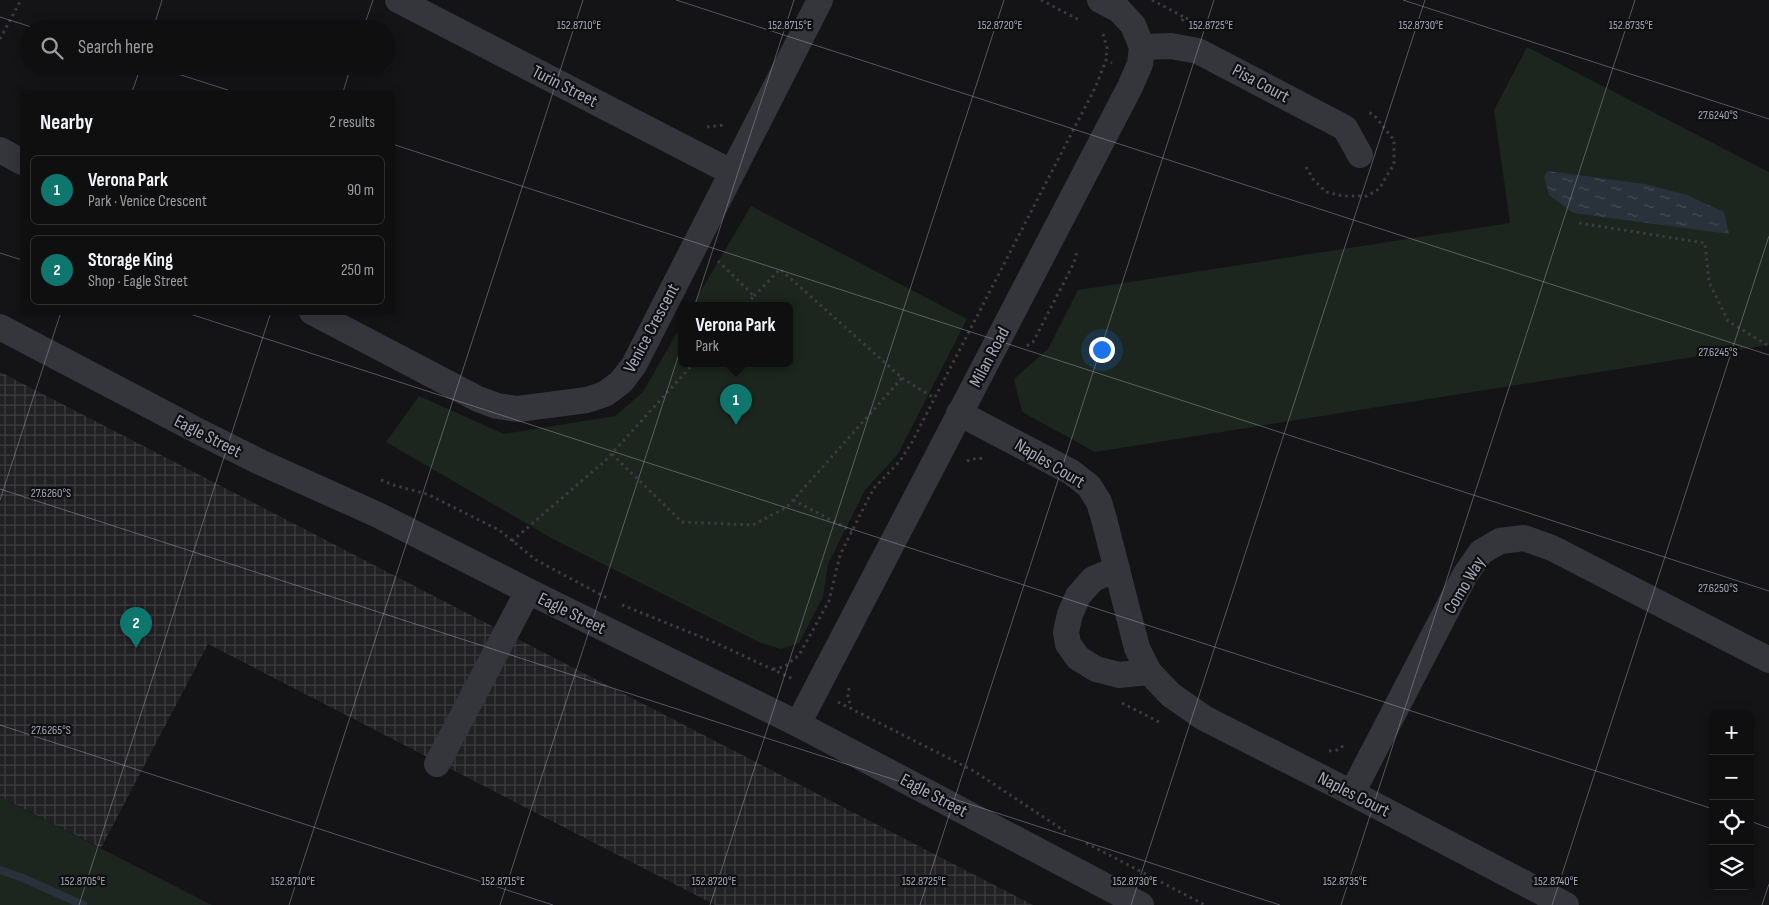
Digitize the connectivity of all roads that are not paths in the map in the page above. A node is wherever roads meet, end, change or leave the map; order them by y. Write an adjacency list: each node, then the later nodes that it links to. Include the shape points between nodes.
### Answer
1 (398, 0): 8 (street, Turin Street)
2 (820, 0): 8 (street, Venice Crescent)
3 (1100, 0): 4 (street, via 1119,10 1134,25)
4 (1142, 46): 6 (street, Pisa Court, via 1198,50 1345,128); 11 (street, Milan Road, via 1140,64)
5 (0, 150): 7 (street)
6 (1360, 156)
7 (20, 161)
8 (720, 167): 9 (street, Venice Crescent, via 693,246 634,365 621,382 605,394 587,400 518,409 497,406)
9 (318, 315)
10 (0, 327): 13 (street, Eagle Street, via 196,430 378,515)
11 (959, 413): 12 (street, Naples Court, via 1049,459 1089,486 1098,502); 16 (street, Milan Road)
12 (1117, 569): 15 (street, Naples Court, via 1137,648); 15 (street, via 1093,580 1078,596 1066,632 1068,644 1078,658 1096,669 1119,675)
13 (528, 591): 16 (street, Eagle Street); 17 (street)
14 (1769, 660): 18 (street, Como Way, via 1552,548 1524,538 1500,541 1481,552 1465,575)
15 (1149, 672): 18 (street, Naples Court, via 1171,695 1204,718)
16 (798, 724): 19 (street, Eagle Street)
17 (437, 764)
18 (1352, 793): 20 (street, Naples Court)
19 (1141, 905)
20 (1566, 905)

